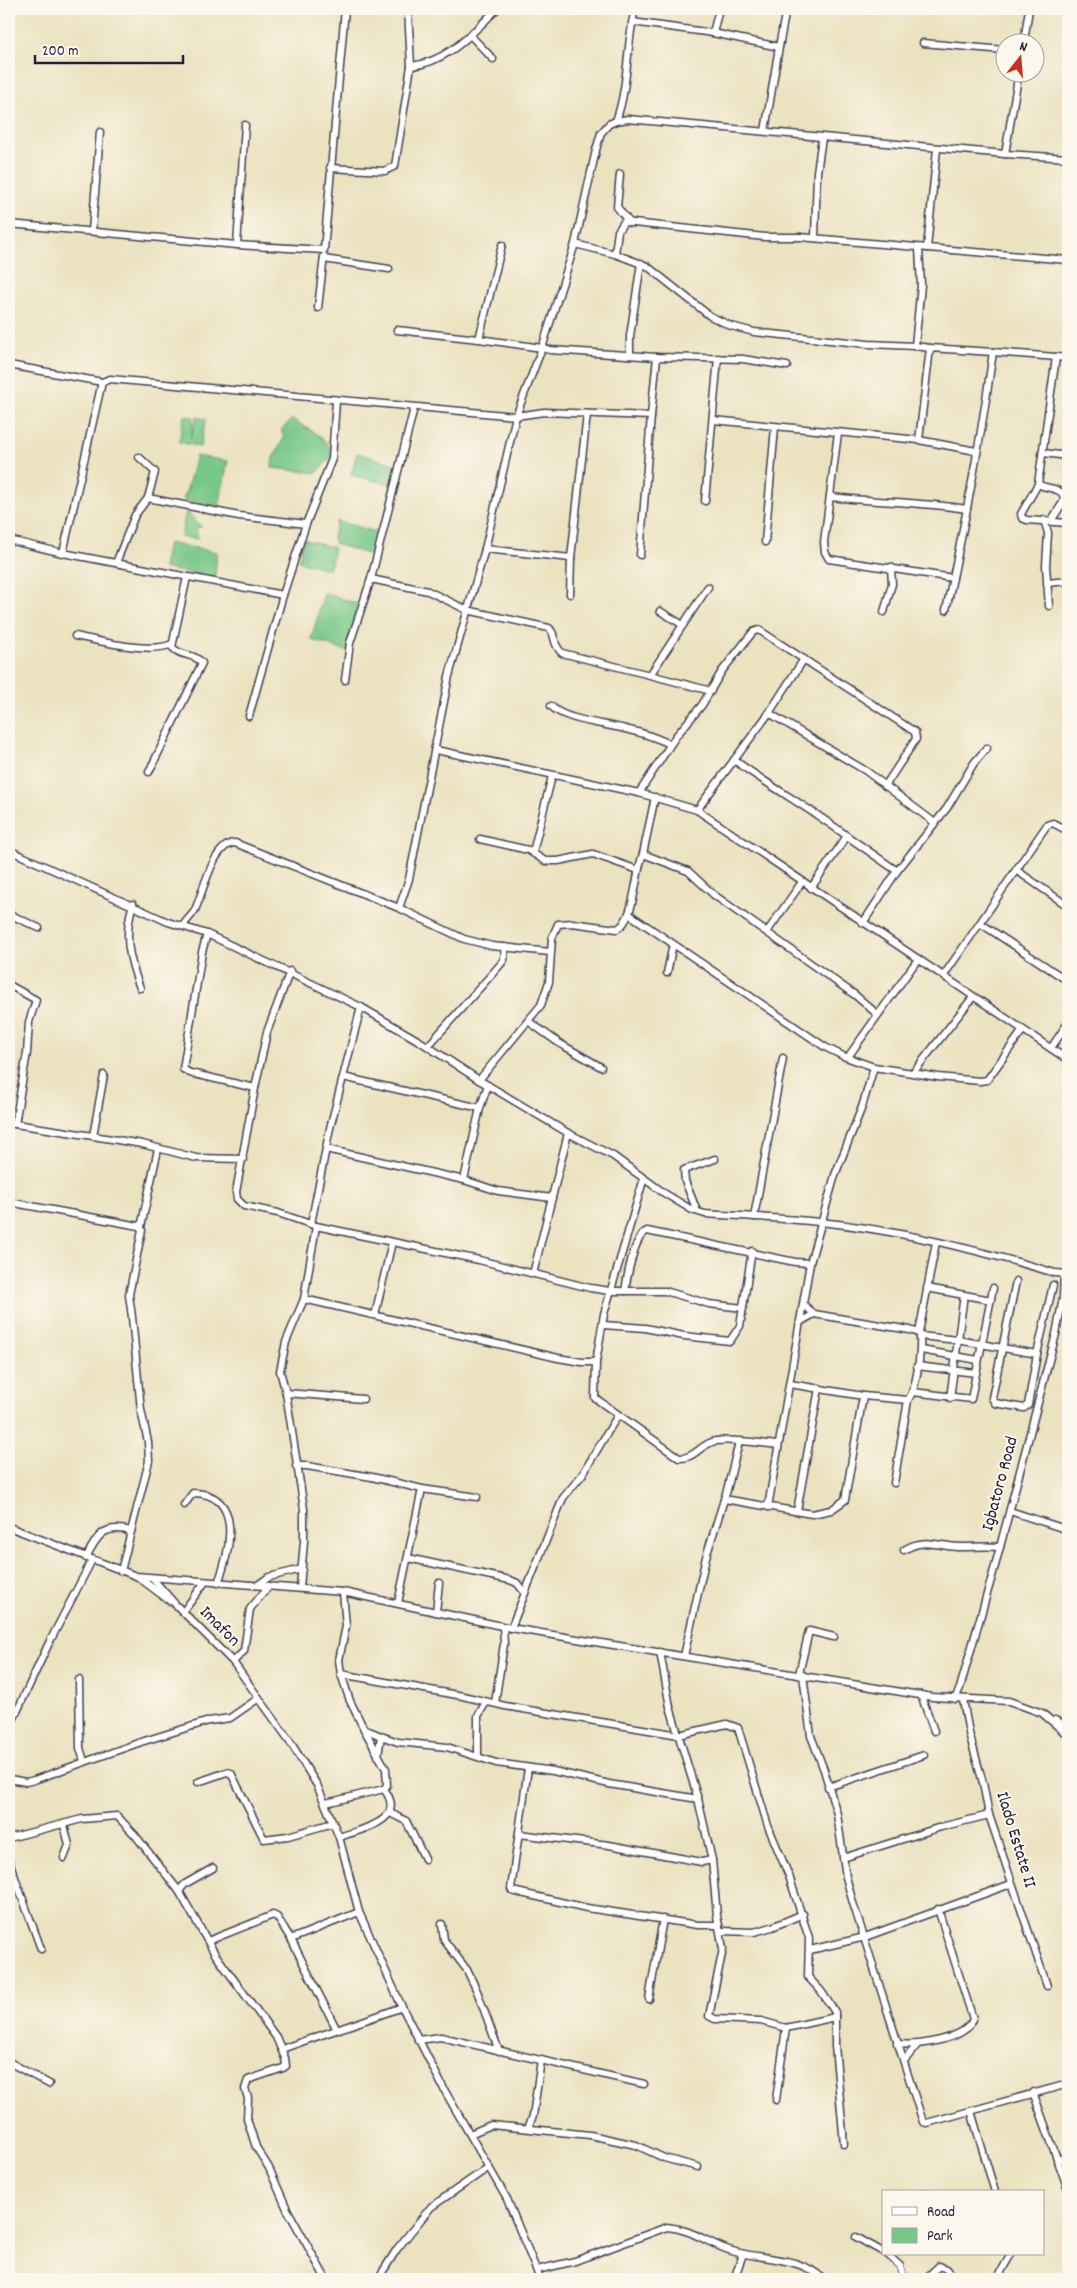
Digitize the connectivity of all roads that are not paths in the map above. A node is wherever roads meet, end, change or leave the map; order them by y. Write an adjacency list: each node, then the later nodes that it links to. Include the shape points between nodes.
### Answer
1 (345, 9): 26 (street)
2 (408, 9): 16 (street)
3 (497, 9): 11 (street)
4 (635, 9): 8 (street)
5 (719, 9): 10 (street)
6 (786, 9): 13 (street)
7 (1029, 9): 9 (street)
8 (632, 22): 10 (street); 18 (street, via 624,98)
9 (1026, 32)
10 (713, 33): 13 (street)
11 (470, 35): 15 (street); 16 (street, via 442,57)
12 (923, 43): 14 (street)
13 (778, 47): 20 (street)
14 (994, 49)
15 (493, 59)
16 (411, 66): 26 (street, via 395,166 385,171)
17 (1016, 82): 24 (street)
18 (616, 121): 20 (street, via 628,119); 32 (street, via 601,133)
19 (245, 125): 33 (street)
20 (764, 130): 22 (street)
21 (100, 132): 30 (street)
22 (822, 138): 23 (street); 31 (street)
23 (937, 149): 24 (street); 36 (street)
24 (1005, 154): 25 (street)
25 (1068, 158)
26 (330, 168): 37 (street)
27 (620, 174): 28 (street, via 617,207)
28 (630, 223): 31 (street, via 765,237); 38 (street, via 621,225)
29 (9, 224): 30 (street)
30 (92, 231): 33 (street)
31 (814, 238): 35 (street)
32 (575, 244): 38 (street); 47 (street)
33 (237, 245): 37 (street)
34 (502, 245): 45 (street)
35 (920, 248): 36 (street); 46 (street)
36 (927, 248): 40 (street)
37 (324, 250): 39 (street)
38 (615, 254): 41 (street)
39 (324, 259): 42 (street); 43 (street)
40 (1068, 260)
41 (641, 263): 46 (street, via 710,316 731,326 754,332); 50 (street)
42 (388, 270)
43 (318, 308)
44 (396, 330): 45 (street)
45 (479, 339): 47 (street)
46 (915, 346): 48 (street)
47 (542, 348): 50 (street); 61 (street)
48 (930, 348): 49 (street); 66 (street)
49 (993, 352): 52 (street); 67 (street, via 982,432)
50 (630, 355): 51 (street)
51 (657, 357): 53 (street); 62 (street)
52 (1056, 357): 54 (street); 68 (street)
53 (718, 358): 56 (street); 63 (street)
54 (1068, 358)
55 (9, 365): 57 (street)
56 (786, 366)
57 (102, 382): 58 (street, via 110,380); 82 (street)
58 (336, 401): 59 (street); 78 (street, via 332,460)
59 (414, 408): 61 (street); 89 (street)
60 (588, 414): 61 (street, via 544,412); 62 (street); 84 (street)
61 (516, 416): 81 (street)
62 (651, 416): 83 (street)
63 (714, 420): 64 (street); 74 (street)
64 (775, 427): 65 (street); 80 (street)
65 (838, 433): 66 (street); 72 (street)
66 (919, 440): 67 (street)
67 (976, 451): 75 (street)
68 (1043, 453): 69 (street); 71 (street)
69 (1068, 456)
70 (139, 457): 73 (street, via 155,472)
71 (1038, 484): 76 (street, via 1063,494 1064,501); 76 (street, via 1021,514 1027,520)
72 (830, 497): 75 (street); 86 (street, via 824,542 830,559)
73 (148, 498): 78 (street, via 239,516); 85 (street, via 134,515)
74 (705, 501)
75 (967, 509): 88 (street)
76 (1047, 521): 77 (street); 91 (street)
77 (1068, 523)
78 (306, 524): 94 (street)
79 (9, 540): 82 (street)
80 (765, 542)
81 (485, 549): 84 (street); 96 (street)
82 (63, 553): 85 (street)
83 (640, 555)
84 (571, 558): 93 (street)
85 (116, 563): 87 (street)
86 (891, 567): 88 (street); 99 (street, via 892,584)
87 (187, 577): 94 (street); 102 (street)
88 (953, 578): 97 (street)
89 (371, 579): 96 (street, via 428,591); 105 (street, via 350,643)
90 (1068, 581): 91 (street)
91 (1047, 583): 95 (street)
92 (708, 587): 100 (street)
93 (570, 594)
94 (283, 595): 109 (street)
95 (1048, 606)
96 (467, 610): 104 (street, via 549,628 554,633 554,644 562,653); 112 (street, via 449,676)
97 (946, 610)
98 (660, 611): 100 (street)
99 (884, 612)
100 (683, 624): 104 (street)
101 (76, 636): 102 (street, via 129,646 160,648)
102 (172, 644): 114 (street, via 179,654 198,658 202,663)
103 (804, 659): 106 (street, via 764,632 756,631 734,656); 108 (street); 116 (street, via 915,732 916,740)
104 (650, 675): 106 (street)
105 (344, 680)
106 (711, 691): 110 (street)
107 (551, 706): 110 (street, via 578,718 628,729)
108 (769, 713): 113 (street); 116 (street, via 866,771)
109 (249, 716)
110 (670, 744): 117 (street)
111 (987, 748): 120 (street)
112 (436, 750): 115 (street); 134 (street, via 409,878)
113 (734, 760): 119 (street); 122 (street)
114 (149, 772)
115 (552, 776): 117 (street); 125 (street)
116 (885, 786): 120 (street)
117 (639, 793): 118 (street)
118 (655, 797): 119 (street); 126 (street)
119 (697, 810): 130 (street)
120 (935, 823): 129 (street)
121 (1068, 832): 128 (street, via 1053,823 1047,824)
122 (847, 836): 129 (street); 131 (street)
123 (480, 839): 125 (street)
124 (9, 850): 132 (street)
125 (532, 852): 127 (street, via 540,859 558,861 593,854)
126 (643, 854): 127 (street); 141 (street, via 688,871 714,895)
127 (638, 870): 136 (street)
128 (1016, 870): 133 (street); 138 (street)
129 (897, 871): 137 (street)
130 (802, 882): 131 (street); 141 (street)
131 (811, 888): 137 (street)
132 (133, 904): 139 (street); 152 (street, via 127,930 127,949)
133 (1068, 906)
134 (399, 908): 139 (street, via 232,843 224,846 218,854 194,911); 144 (street, via 464,939)
135 (9, 914): 140 (street)
136 (629, 914): 143 (street); 145 (street, via 623,926 617,929 558,924)
137 (863, 923): 146 (street)
138 (980, 923): 149 (street); 150 (street)
139 (183, 926): 142 (street)
140 (39, 928)
141 (767, 932): 155 (street, via 855,994)
142 (208, 934): 147 (street); 171 (street, via 202,952 183,1069)
143 (673, 944): 148 (street); 161 (street, via 825,1047)
144 (505, 948): 145 (street); 159 (street, via 504,960)
145 (550, 952): 156 (street, via 547,992)
146 (918, 959): 149 (street); 155 (street)
147 (290, 972): 154 (street); 171 (street, via 270,1022)
148 (667, 972)
149 (944, 975): 153 (street)
150 (1068, 981)
151 (9, 985): 173 (street, via 36,1000 29,1022)
152 (140, 988)
153 (973, 997): 158 (street); 166 (street)
154 (361, 1007): 159 (street); 168 (street)
155 (877, 1014): 161 (street)
156 (528, 1021): 164 (street); 169 (street)
157 (1068, 1024): 160 (street)
158 (1023, 1030): 160 (street); 166 (street, via 987,1080)
159 (428, 1046): 169 (street)
160 (1051, 1048): 163 (street)
161 (848, 1057): 165 (street)
162 (783, 1058): 185 (street)
163 (1068, 1060)
164 (601, 1067)
165 (874, 1067): 166 (street); 186 (street)
166 (912, 1073)
167 (104, 1075): 175 (street)
168 (343, 1077): 172 (street); 177 (street)
169 (479, 1080): 170 (street)
170 (488, 1085): 172 (street); 174 (street)
171 (255, 1088): 178 (street)
172 (480, 1108): 181 (street)
173 (12, 1124): 175 (street)
174 (568, 1133): 180 (street, via 613,1156); 182 (street)
175 (93, 1136): 176 (street)
176 (158, 1149): 178 (street, via 196,1158); 188 (street)
177 (326, 1149): 181 (street); 187 (street)
178 (243, 1159): 187 (street, via 236,1192 237,1199 244,1206)
179 (716, 1159): 184 (street, via 684,1170)
180 (644, 1178): 184 (street); 199 (street)
181 (464, 1180): 182 (street, via 498,1191)
182 (552, 1198): 193 (street)
183 (9, 1202): 188 (street)
184 (696, 1212): 185 (street)
185 (754, 1217): 186 (street)
186 (821, 1222): 190 (street); 192 (street)
187 (314, 1225): 189 (street); 202 (street)
188 (141, 1227): 244 (street, via 129,1302 149,1461)
189 (392, 1242): 193 (street); 207 (street)
190 (936, 1242): 194 (street); 197 (street)
191 (752, 1251): 192 (street, via 795,1262); 200 (street, via 644,1232 632,1257); 205 (street)
192 (810, 1262): 204 (street)
193 (533, 1274): 199 (street)
194 (1066, 1277): 241 (street, Igbatoro Road, via 1056,1334)
195 (1016, 1281): 213 (street)
196 (1053, 1285): 215 (street)
197 (927, 1288): 201 (street); 210 (street)
198 (993, 1288): 203 (street)
199 (610, 1291): 200 (street); 209 (street)
200 (625, 1292): 205 (street, via 665,1292 708,1304)
201 (964, 1295): 203 (street); 211 (street)
202 (304, 1300): 207 (street); 225 (street, via 282,1356 280,1371)
203 (991, 1300): 212 (street)
204 (804, 1305): 206 (street); 208 (street)
205 (743, 1308): 209 (street, via 740,1326 730,1342 645,1328)
206 (814, 1314): 208 (street); 210 (street)
207 (375, 1315): 218 (street, via 558,1358)
208 (800, 1322): 222 (street)
209 (602, 1325): 218 (street)
210 (920, 1335): 211 (street); 214 (street)
211 (958, 1340): 212 (street); 216 (street)
212 (982, 1344): 213 (street); 217 (street)
213 (1002, 1347): 215 (street); 215 (street, via 992,1398 994,1403 1028,1406)
214 (921, 1350): 216 (street); 219 (street)
215 (1036, 1354)
216 (955, 1356): 217 (street); 220 (street)
217 (978, 1360): 221 (street)
218 (596, 1362): 230 (street, via 595,1398)
219 (918, 1366): 220 (street); 224 (street)
220 (953, 1369): 221 (street); 228 (street)
221 (976, 1373): 228 (street, via 971,1399)
222 (790, 1384): 223 (street); 232 (street)
223 (819, 1388): 226 (street); 240 (street)
224 (912, 1392): 228 (street); 229 (street)
225 (286, 1393): 227 (street); 233 (street)
226 (863, 1396): 229 (street); 240 (street, via 845,1500 824,1513)
227 (363, 1398)
228 (950, 1398)
229 (908, 1400): 234 (street)
230 (618, 1416): 231 (street, via 678,1458 693,1456 714,1441); 260 (street, via 582,1475 563,1498)
231 (739, 1442): 232 (street); 237 (street)
232 (778, 1445): 239 (street)
233 (296, 1466): 235 (street); 249 (street, via 305,1522)
234 (894, 1482)
235 (422, 1489): 236 (street); 247 (street)
236 (477, 1497)
237 (724, 1499): 239 (street); 269 (street, via 706,1557)
238 (184, 1505): 254 (street, via 193,1493 201,1493 220,1503 230,1520)
239 (768, 1507): 240 (street)
240 (797, 1511)
241 (1010, 1511): 243 (street); 245 (street, Igbatoro Road)
242 (9, 1527): 248 (street)
243 (1068, 1530)
244 (131, 1531): 248 (street, via 110,1528 103,1532 94,1540); 250 (street)
245 (1000, 1547): 246 (street, via 920,1542); 276 (street, Igbatoro Road, via 960,1688)
246 (904, 1550)
247 (408, 1558): 260 (street, via 510,1580); 261 (street)
248 (89, 1559): 250 (street); 281 (street)
249 (302, 1570): 256 (street, via 269,1577); 258 (street)
250 (121, 1571): 251 (street)
251 (136, 1576): 252 (street); 262 (street)
252 (152, 1578): 253 (street); 262 (street)
253 (206, 1582): 254 (street); 263 (street)
254 (218, 1583): 256 (street)
255 (439, 1583): 264 (street)
256 (258, 1585): 257 (street)
257 (269, 1586): 258 (street); 270 (street, via 250,1609 244,1651)
258 (300, 1588): 259 (street)
259 (343, 1592): 261 (street); 271 (street, via 346,1626 339,1660)
260 (525, 1593): 266 (street)
261 (398, 1603): 264 (street)
262 (176, 1604): 263 (street, Imafon)
263 (183, 1612): 270 (street, Imafon)
264 (436, 1612): 265 (street)
265 (503, 1627): 266 (street); 279 (street, via 504,1644)
266 (511, 1628): 268 (street)
267 (834, 1637): 272 (street, via 809,1631)
268 (660, 1652): 269 (street); 285 (street, via 662,1673)
269 (684, 1656): 272 (street)
270 (233, 1662): 275 (street, Imafon)
271 (341, 1674): 278 (street); 283 (street)
272 (801, 1675): 274 (street); 295 (street, via 810,1736)
273 (79, 1680): 291 (street, via 80,1748)
274 (921, 1695): 276 (street); 284 (street)
275 (259, 1698): 291 (street, via 230,1718 209,1721); 298 (street, Imafon, via 303,1762)
276 (954, 1699): 277 (street)
277 (963, 1700): 280 (street, via 1009,1701 1032,1708); 300 (street, Ilado Estate II)
278 (486, 1702): 279 (street); 288 (street, via 478,1716)
279 (495, 1704): 285 (street)
280 (1049, 1718): 282 (street); 287 (street)
281 (13, 1720)
282 (1068, 1727)
283 (364, 1729): 286 (street); 290 (street)
284 (934, 1732)
285 (679, 1735): 297 (street); 316 (street, via 728,1724 738,1728 768,1826)
286 (381, 1736): 288 (street, via 398,1742 438,1745); 290 (street)
287 (1068, 1736)
288 (478, 1755): 292 (street, via 496,1763)
289 (924, 1755): 295 (street)
290 (378, 1757): 296 (street, via 386,1769 387,1785)
291 (84, 1761): 293 (street, via 26,1782)
292 (528, 1768): 297 (street); 303 (street)
293 (9, 1779)
294 (198, 1782): 301 (street, via 231,1773 264,1839)
295 (828, 1787): 307 (street, via 840,1828)
296 (384, 1789): 298 (street); 299 (street, via 390,1798)
297 (698, 1799): 309 (street)
298 (326, 1803): 301 (street, Imafon)
299 (390, 1812): 305 (street, via 377,1824); 308 (street, via 406,1821)
300 (989, 1815): 307 (street); 312 (street, Ilado Estate II)
301 (333, 1823): 305 (street, Imafon)
302 (64, 1824): 304 (street); 306 (street, via 69,1845); 313 (street, via 117,1816)
303 (519, 1834): 309 (street, via 608,1845 702,1862); 317 (street, via 512,1891 587,1908)
304 (9, 1838)
305 (339, 1838): 315 (street, Imafon)
306 (64, 1858)
307 (843, 1858): 320 (street)
308 (425, 1859)
309 (712, 1860): 319 (street)
310 (9, 1861): 323 (street)
311 (213, 1868): 313 (street)
312 (1011, 1884): 314 (street); 325 (street, Ilado Estate II)
313 (179, 1891): 322 (street)
314 (938, 1909): 320 (street); 333 (street, via 973,2019 961,2033)
315 (359, 1912): 321 (street); 327 (street, Imafon)
316 (803, 1914): 319 (street, via 754,1932); 324 (street)
317 (663, 1919): 319 (street); 326 (street)
318 (442, 1924): 335 (street, via 444,1940 467,1970 478,1992)
319 (720, 1928): 330 (street, via 723,1948 709,2016 769,2022)
320 (865, 1937): 324 (street); 332 (street)
321 (291, 1939): 322 (street, via 280,1920 273,1916); 329 (street)
322 (208, 1941): 334 (street)
323 (41, 1949)
324 (810, 1950): 328 (street, via 808,1977 833,2008)
325 (1047, 1986)
326 (650, 1999)
327 (402, 2007): 329 (street); 331 (street, Imafon)
328 (835, 2017): 330 (street); 347 (street)
329 (336, 2028): 334 (street)
330 (786, 2028): 343 (street)
331 (418, 2040): 335 (street, via 441,2037); 346 (street, Imafon)
332 (897, 2044): 333 (street); 337 (street)
333 (917, 2045): 337 (street)
334 (282, 2049): 360 (street, via 286,2066 248,2080 245,2089 248,2119 261,2157)
335 (499, 2050): 336 (street)
336 (541, 2060): 340 (street); 345 (street, via 533,2116)
337 (904, 2061): 344 (street, via 923,2122)
338 (9, 2062): 339 (street)
339 (50, 2084)
340 (644, 2084)
341 (1068, 2084): 342 (street)
342 (1033, 2092): 344 (street); 349 (street)
343 (776, 2100)
344 (971, 2111): 353 (street)
345 (528, 2128): 346 (street, via 491,2125); 351 (street, via 623,2142)
346 (470, 2134): 350 (street, Imafon)
347 (844, 2144)
348 (1068, 2157): 349 (street)
349 (1057, 2160): 352 (street)
350 (489, 2167): 359 (street, Imafon, via 507,2198); 361 (street, via 431,2206)
351 (698, 2167)
352 (1068, 2189)
353 (994, 2190)
354 (856, 2237): 355 (street)
355 (882, 2251)
356 (743, 2254): 359 (street, via 683,2228 667,2227 575,2261); 363 (street); 364 (street, via 792,2262 815,2271)
357 (889, 2256): 365 (street, via 900,2266)
358 (1010, 2256): 368 (street)
359 (537, 2270): 362 (street, Imafon)
360 (326, 2279)
361 (378, 2279)
362 (540, 2279)
363 (734, 2279)
364 (823, 2279)
365 (904, 2279)
366 (925, 2279): 367 (street, via 939,2266 947,2269)
367 (955, 2279)
368 (997, 2279)

